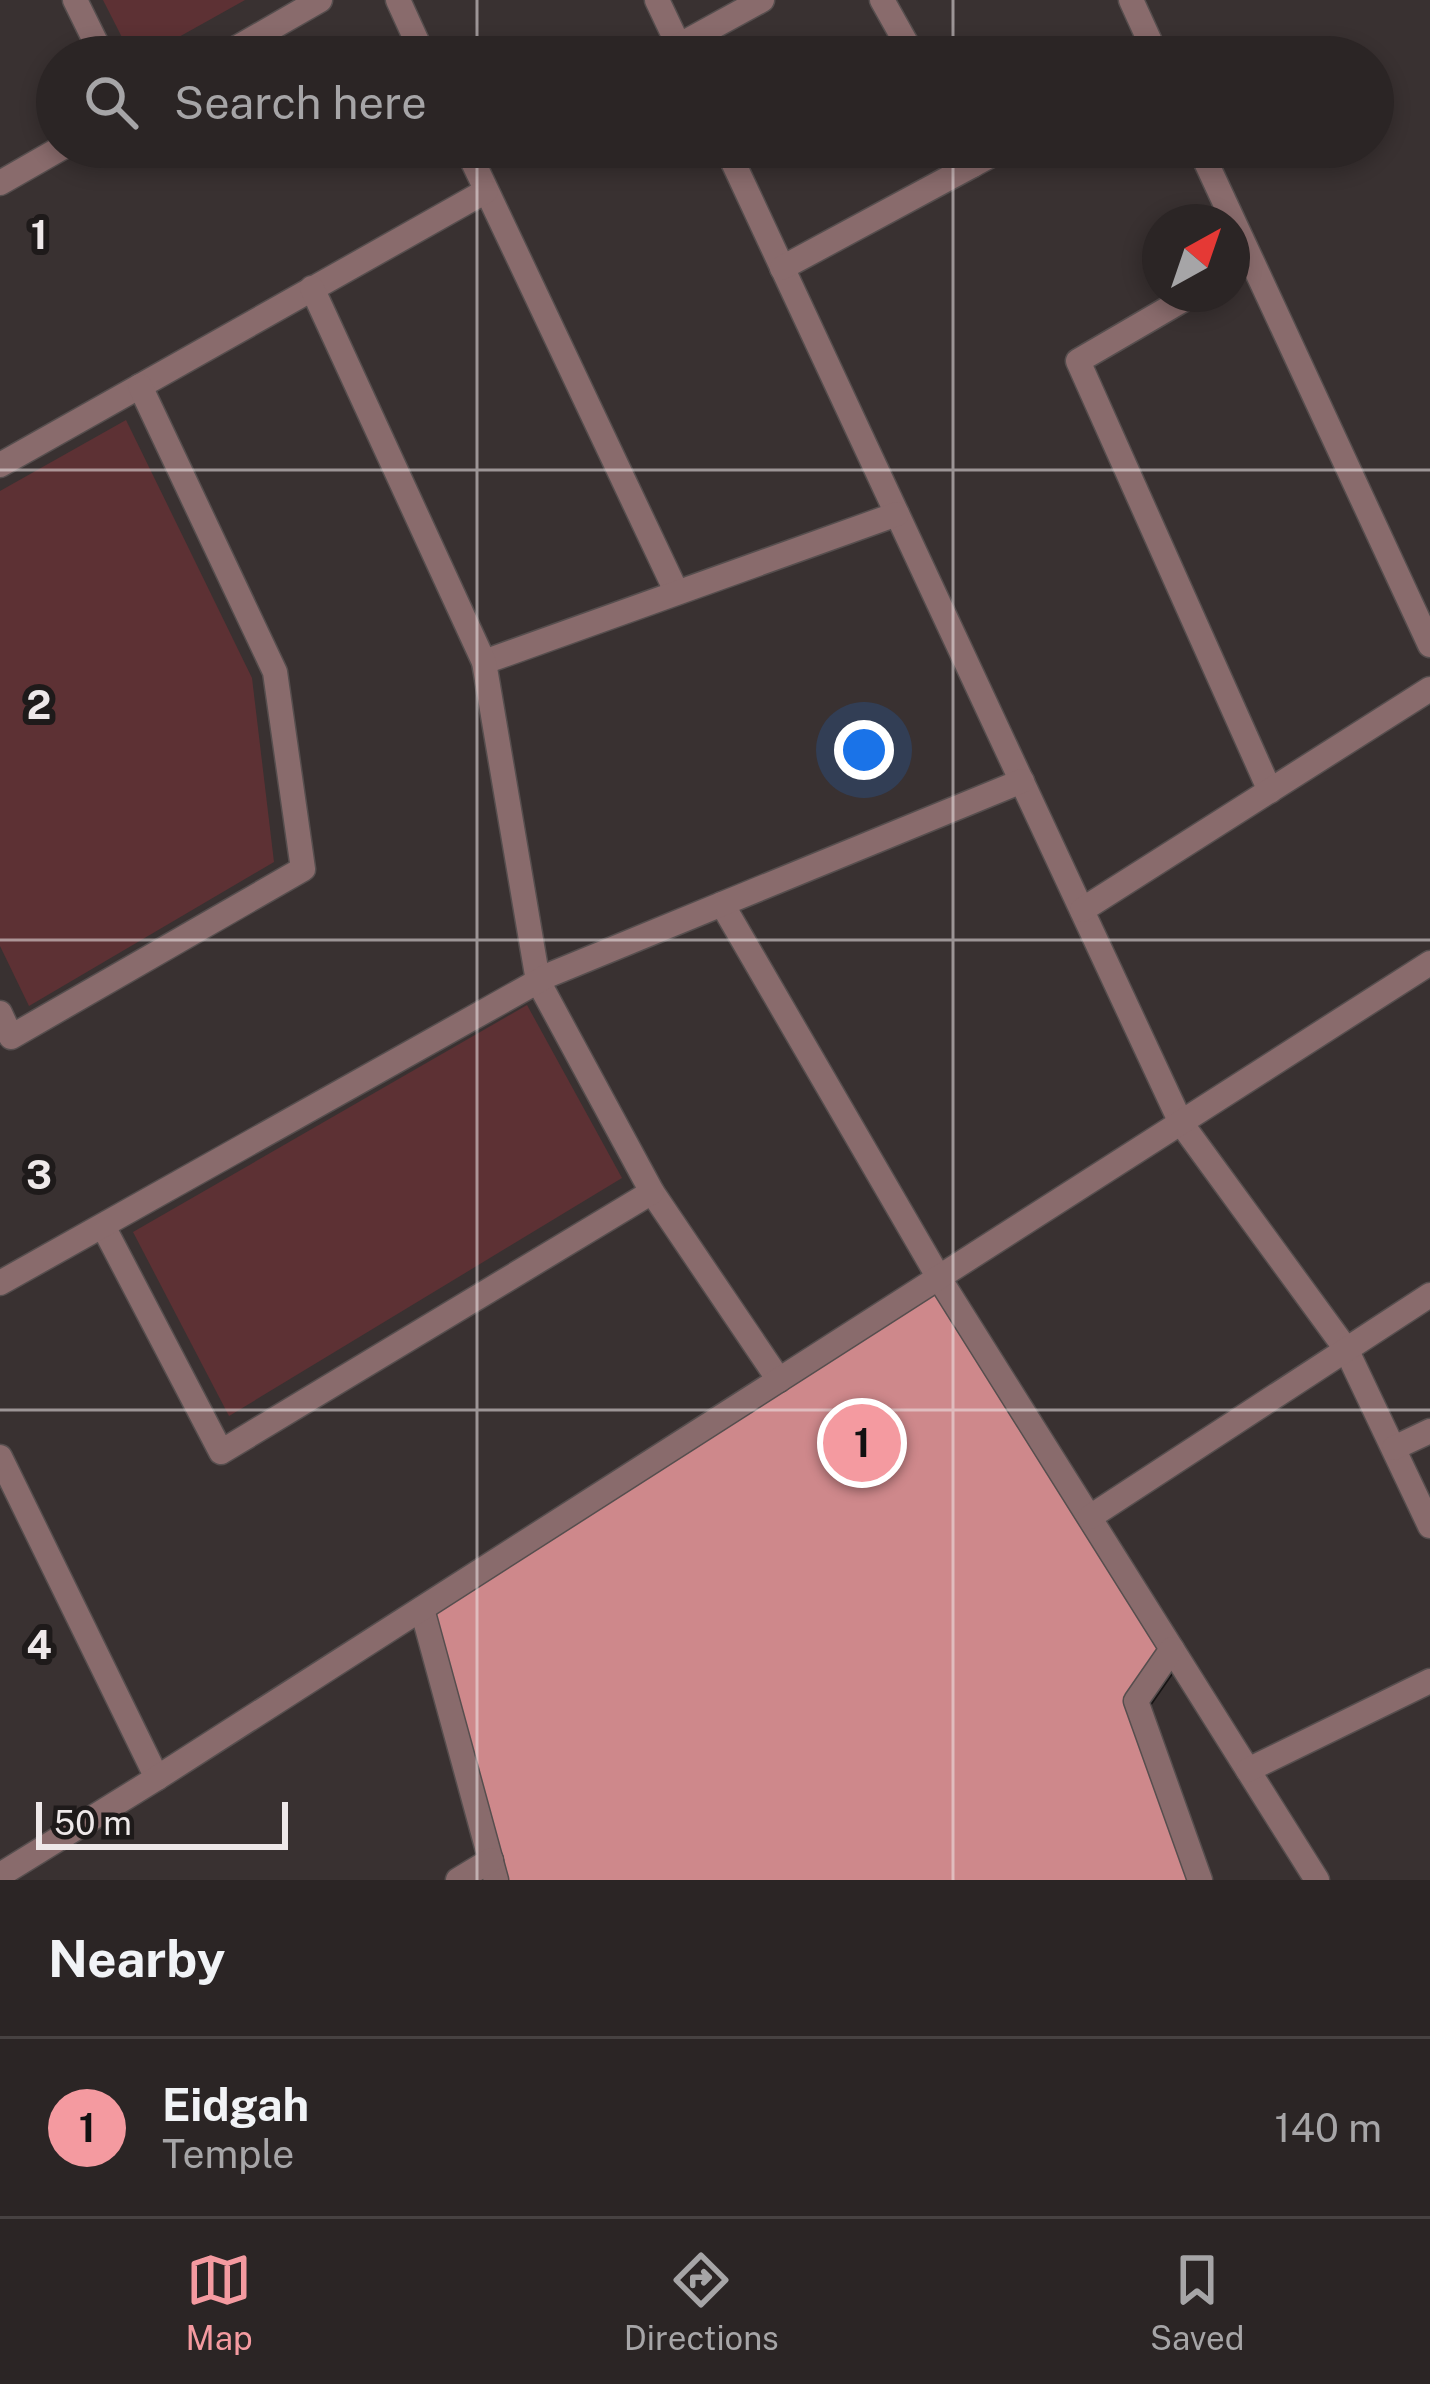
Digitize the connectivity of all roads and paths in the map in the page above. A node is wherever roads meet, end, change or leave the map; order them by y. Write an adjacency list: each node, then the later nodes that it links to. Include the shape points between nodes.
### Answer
1 (75, 0): 8 (street)
2 (320, 0): 9 (street)
3 (398, 0): 10 (street)
4 (657, 0): 11 (street)
5 (762, 0): 12 (street)
6 (882, 0): 13 (street)
7 (1131, 0): 14 (street)
8 (93, 36)
9 (257, 36)
10 (414, 36)
11 (674, 36)
12 (705, 36)
13 (902, 36)
14 (1147, 36)
15 (36, 162): 20 (street)
16 (476, 168): 21 (street)
17 (735, 168): 23 (street)
18 (948, 168): 23 (street)
19 (1207, 168): 22 (street)
20 (0, 183)
21 (486, 190): 25 (street); 30 (street)
22 (1220, 204)
23 (782, 268): 29 (street)
24 (1250, 282): 31 (street)
25 (312, 289): 27 (street); 32 (street)
26 (1162, 312): 35 (street, via 1078,361)
27 (140, 386): 28 (street); 40 (street, via 275,673 303,869 11,1037)
28 (0, 465)
29 (896, 514): 30 (street); 34 (street)
30 (676, 591): 32 (street)
31 (1430, 645)
32 (484, 662): 39 (street)
33 (1430, 689): 35 (street)
34 (1022, 781): 36 (street); 37 (street)
35 (1270, 791): 37 (street)
36 (722, 904): 39 (street); 44 (street)
37 (1082, 910): 41 (street)
38 (1430, 963): 41 (street)
39 (538, 981): 42 (street); 43 (street)
40 (0, 1013)
41 (1181, 1123): 44 (street); 47 (street)
42 (652, 1192): 43 (street, via 221,1452); 48 (street)
43 (103, 1226): 45 (street)
44 (940, 1278): 48 (street); 52 (street)
45 (0, 1283)
46 (1430, 1295): 47 (street)
47 (1346, 1349): 50 (street); 52 (street)
48 (779, 1380): 54 (street)
49 (1430, 1431): 50 (street)
50 (1394, 1448): 53 (street)
51 (0, 1456): 58 (street)
52 (1090, 1517): 55 (street)
53 (1430, 1526)
54 (422, 1609): 58 (street); 60 (street)
55 (1172, 1649): 57 (street); 63 (street, via 1136,1702)
56 (1430, 1681): 57 (street)
57 (1248, 1770): 64 (street)
58 (158, 1778): 59 (street)
59 (32, 1870): 61 (street)
60 (493, 1870): 62 (street)
61 (0, 1875)
62 (458, 1880)
63 (1200, 1880)
64 (1317, 1880)

